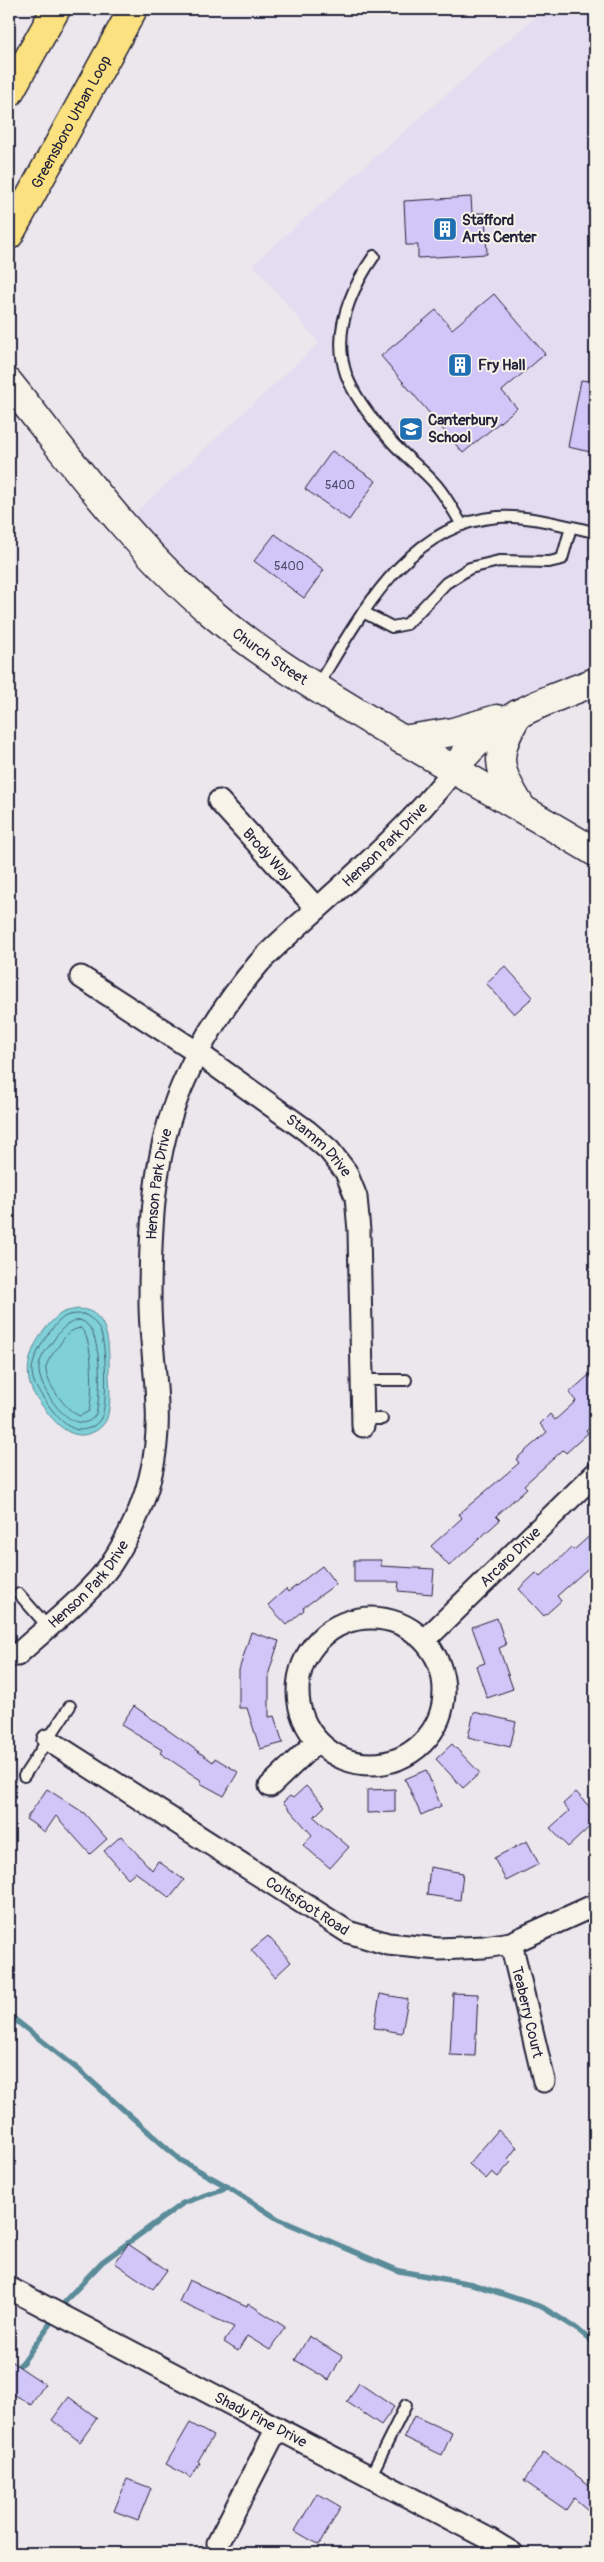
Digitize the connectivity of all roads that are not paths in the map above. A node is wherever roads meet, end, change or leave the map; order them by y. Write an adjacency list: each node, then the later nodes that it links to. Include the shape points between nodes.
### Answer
1 (48, 9): 4 (highway)
2 (56, 9): 4 (highway)
3 (133, 9): 5 (highway, Greensboro Urban Loop)
4 (12, 87)
5 (9, 235)
6 (374, 256): 8 (lane, via 347,303 342,355 346,375 372,418 436,485)
7 (9, 383): 13 (street, Church Street, via 111,510 158,562 212,614)
8 (462, 525): 9 (lane, via 502,517); 11 (lane, via 427,544 396,568)
9 (571, 527): 10 (lane); 11 (lane, via 562,559 549,562 499,561 470,568 446,583 407,624 392,627)
10 (595, 532)
11 (363, 612): 13 (lane)
12 (595, 682): 14 (street)
13 (316, 687): 15 (street, Church Street)
14 (518, 714): 15 (street, via 453,732); 16 (street, via 474,744); 18 (street, via 504,738 500,755 502,771)
15 (402, 740): 16 (street, Church Street)
16 (453, 771): 18 (street, Church Street); 20 (street, Henson Park Drive, via 427,804)
17 (219, 801): 20 (street, Brody Way)
18 (521, 807): 19 (street, Church Street)
19 (595, 852)
20 (317, 909): 22 (street, Henson Park Drive, via 285,936 241,986)
21 (81, 976): 22 (street, Stamm Drive)
22 (198, 1053): 23 (street, Stamm Drive, via 307,1131 329,1150 346,1172 356,1197 359,1231); 28 (street, Henson Park Drive, via 168,1120 158,1166 150,1303 158,1408 157,1438 144,1501 109,1566)
23 (362, 1380): 24 (lane); 25 (street, Stamm Drive)
24 (406, 1380)
25 (369, 1421)
26 (595, 1474): 29 (street, Arcaro Drive)
27 (19, 1594): 28 (lane)
28 (48, 1626): 30 (street, Henson Park Drive)
29 (424, 1640): 33 (street, via 401,1624 373,1617 345,1622 321,1637 304,1661 298,1689 302,1717); 33 (street, via 440,1664 444,1693 438,1720 421,1744 397,1759 369,1764 341,1758)
30 (17, 1655)
31 (70, 1706): 32 (lane)
32 (48, 1740): 34 (lane); 37 (street, Coltsfoot Road, via 348,1932 388,1944 439,1949)
33 (318, 1741): 35 (street)
34 (24, 1776)
35 (270, 1786)
36 (595, 1905): 37 (street, Coltsfoot Road)
37 (511, 1943): 38 (street, Teaberry Court)
38 (544, 2081)
39 (9, 2288): 41 (street, Shady Pine Drive)
40 (406, 2405): 42 (lane)
41 (277, 2428): 42 (street, Shady Pine Drive); 43 (street)
42 (370, 2477): 44 (street, Shady Pine Drive)
43 (218, 2543)
44 (512, 2553)

